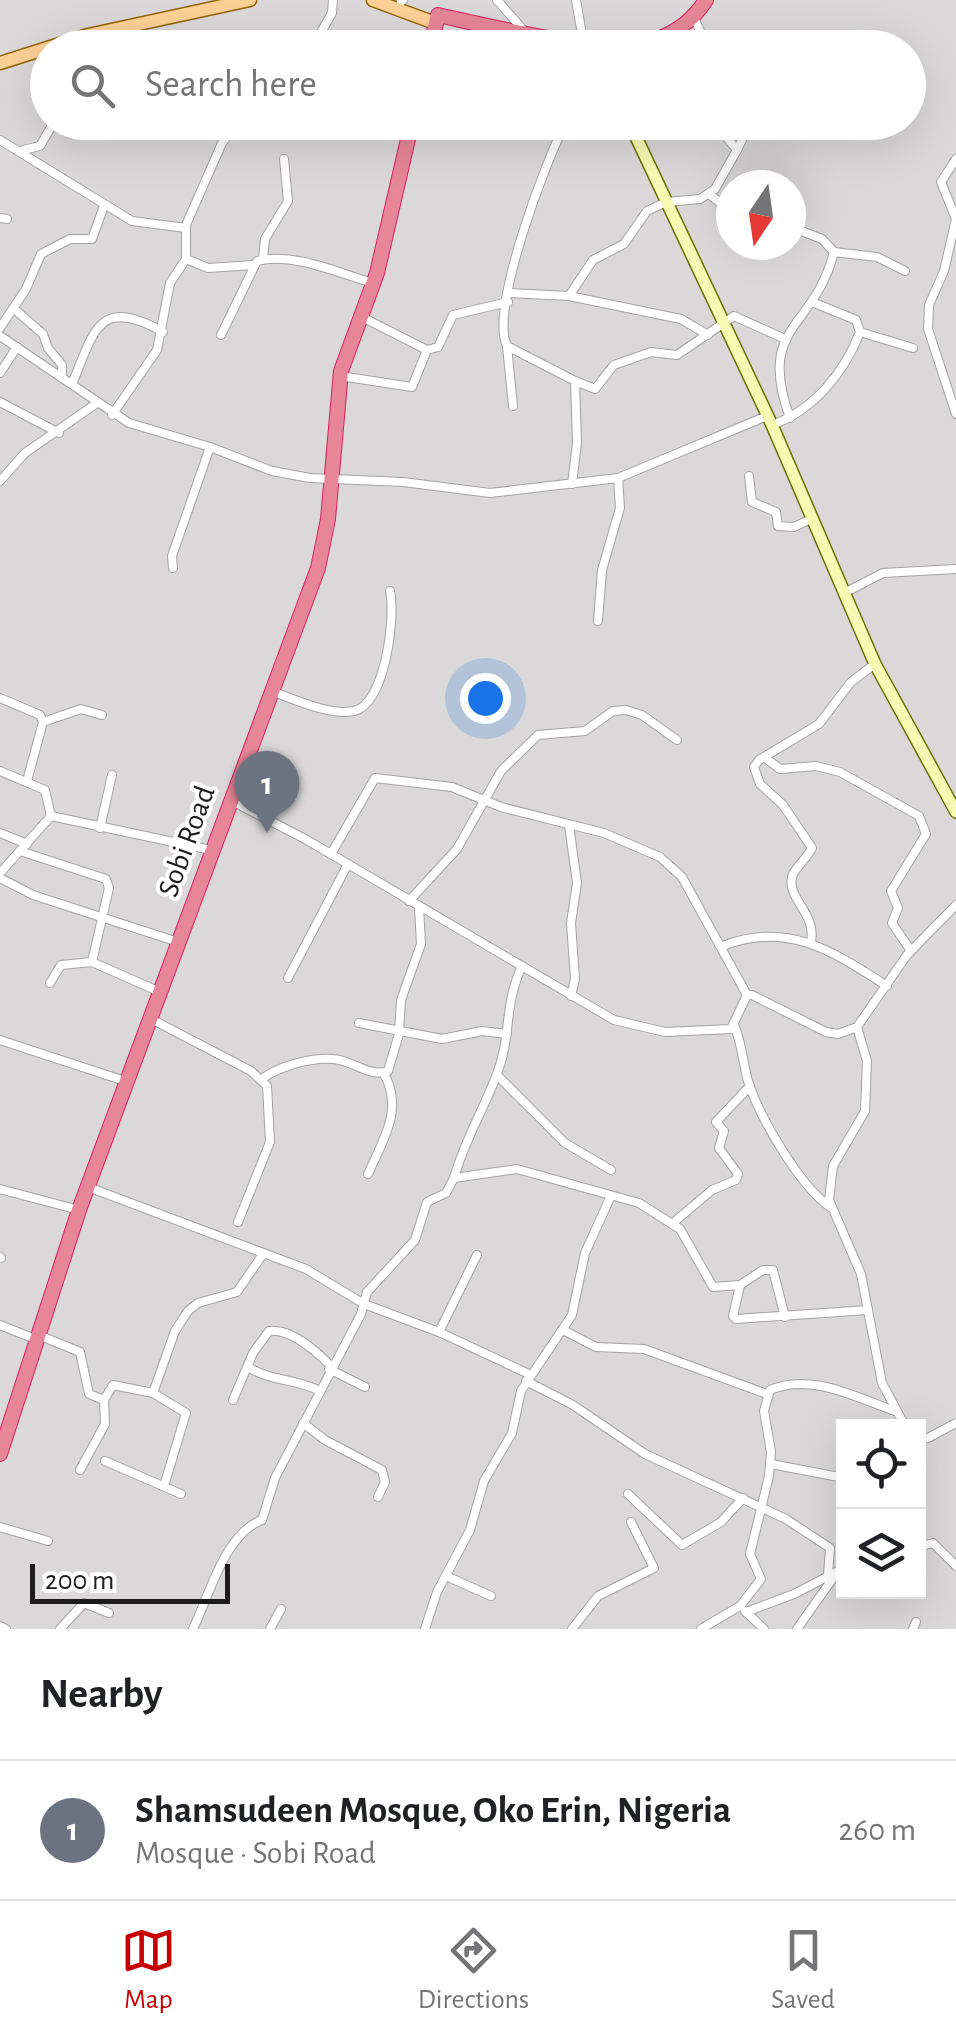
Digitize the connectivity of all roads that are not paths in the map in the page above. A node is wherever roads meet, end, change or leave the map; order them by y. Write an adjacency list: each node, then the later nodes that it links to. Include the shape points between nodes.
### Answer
1 (214, 0): 11 (main road)
2 (250, 0): 12 (main road)
3 (333, 0): 13 (street)
4 (373, 0): 9 (main road)
5 (400, 0): 9 (main road)
6 (497, 0): 17 (street)
7 (576, 0): 18 (street)
8 (710, 0): 10 (highway); 19 (highway)
9 (436, 19): 14 (highway); 15 (highway); 16 (highway)
10 (696, 22): 20 (highway); 21 (street)
11 (80, 30)
12 (132, 30)
13 (322, 30)
14 (434, 30)
15 (504, 30)
16 (511, 30)
17 (523, 30)
18 (586, 30)
19 (675, 30)
20 (686, 30)
21 (700, 30)
22 (30, 45): 23 (main road)
23 (0, 54)
24 (30, 56): 25 (main road)
25 (0, 63)
26 (0, 140): 34 (street)
27 (44, 140): 34 (street)
28 (224, 140): 43 (street)
29 (408, 140): 52 (highway, Sobi Road)
30 (559, 140): 54 (street, via 518,240)
31 (637, 140): 40 (street)
32 (729, 140): 35 (street)
33 (742, 140): 35 (street)
34 (21, 150): 41 (street)
35 (737, 150): 38 (street)
36 (284, 159): 47 (street, via 288,201 264,238)
37 (956, 159): 42 (street, via 940,182)
38 (708, 194): 39 (street); 40 (street)
39 (716, 200)
40 (666, 202): 53 (street, via 644,214 618,250 593,260); 58 (street)
41 (104, 206): 43 (street, via 146,226); 56 (street, via 92,239 70,240 39,256)
42 (955, 212): 50 (street)
43 (186, 228): 46 (street)
44 (806, 234): 45 (street, via 828,242)
45 (834, 252): 49 (street, via 878,257); 55 (street)
46 (186, 259): 48 (street, via 208,268); 60 (street, via 170,283)
47 (263, 259): 48 (street); 52 (street, via 325,267)
48 (253, 265): 62 (street)
49 (906, 271)
50 (944, 271): 51 (street); 78 (street, via 928,329)
51 (956, 274)
52 (373, 283): 57 (highway, Sobi Road)
53 (568, 296): 54 (street); 63 (street, via 681,319)
54 (508, 297): 66 (street); 69 (street, via 453,315 438,347)
55 (812, 302): 61 (street, via 848,316); 65 (street)
56 (13, 308): 59 (street); 72 (street, via 43,334)
57 (360, 316): 69 (street); 71 (highway, Sobi Road)
58 (723, 322): 63 (street); 65 (street, via 734,316); 81 (street)
59 (0, 328)
60 (163, 332): 74 (street, via 116,314 106,318); 79 (street)
61 (860, 332): 68 (street); 80 (street, via 828,386)
62 (221, 335)
63 (708, 335): 73 (street, via 677,354 651,352 614,364 596,389)
64 (0, 336): 67 (street)
65 (785, 339): 80 (street, via 778,380)
66 (507, 346): 73 (street); 77 (street)
67 (17, 347): 70 (street); 72 (street)
68 (912, 348)
69 (427, 350): 71 (street, via 412,387)
70 (0, 373)
71 (340, 376): 86 (highway, Sobi Road)
72 (62, 377): 74 (street)
73 (575, 381): 88 (street)
74 (72, 384): 76 (street)
75 (0, 402): 82 (street)
76 (97, 404): 79 (street); 82 (street)
77 (513, 406)
78 (956, 414)
79 (112, 415): 83 (street)
80 (790, 418): 81 (street)
81 (770, 421): 85 (street); 89 (street)
82 (59, 433): 87 (street, via 25,453)
83 (210, 447): 86 (street, via 272,471); 90 (street)
84 (749, 476): 89 (street, via 752,502 776,512 778,526)
85 (618, 478): 88 (street); 94 (street, via 620,508 602,570)
86 (331, 479): 88 (street, via 490,493); 96 (highway, Sobi Road, via 323,551)
87 (0, 481)
88 (572, 484)
89 (813, 518): 93 (street)
90 (173, 568)
91 (956, 569): 93 (street, via 883,573)
92 (390, 592): 96 (street, via 391,634 363,707 346,712)
93 (844, 594): 95 (street)
94 (598, 620)
95 (875, 664): 101 (street, via 850,682 819,724); 107 (street)
96 (271, 691): 105 (highway, Sobi Road)
97 (0, 698): 99 (street)
98 (102, 715): 99 (street, via 81,708)
99 (43, 722): 104 (street)
100 (677, 740): 106 (street, via 642,715 613,711 585,731 538,735 522,746)
101 (764, 757): 121 (street, via 754,772 812,848 792,884 813,924); 124 (street, via 780,769 840,772 923,821 926,834 891,891 898,908 892,923)
102 (0, 772): 104 (street)
103 (112, 775): 110 (street)
104 (27, 780): 108 (street, via 45,790)
105 (230, 800): 113 (highway, Sobi Road); 114 (street)
106 (486, 800): 109 (street); 114 (street, via 424,780 375,778); 117 (street, via 457,848)
107 (956, 811)
108 (52, 816): 110 (street); 112 (street)
109 (569, 825): 123 (street, via 624,840 670,864); 131 (street, via 577,883)
110 (100, 828): 113 (street)
111 (0, 832): 112 (street)
112 (25, 848): 116 (street); 120 (street, via 106,879)
113 (211, 850): 122 (highway, Sobi Road)
114 (332, 854): 115 (street)
115 (348, 864): 117 (street); 127 (street)
116 (0, 876): 120 (street, via 33,895)
117 (409, 901): 119 (street)
118 (956, 904): 124 (street)
119 (419, 908): 126 (street); 137 (street, via 421,944 402,1000)
120 (103, 918): 122 (street); 125 (street)
121 (811, 941): 123 (street, via 778,934); 129 (street)
122 (178, 942): 130 (highway, Sobi Road)
123 (723, 946): 132 (street)
124 (911, 950): 129 (street)
125 (92, 962): 128 (street, via 66,962); 130 (street)
126 (522, 966): 131 (street); 138 (street, via 506,1012)
127 (288, 978)
128 (50, 984)
129 (886, 986): 136 (street)
130 (160, 992): 133 (highway, Sobi Road)
131 (572, 996): 135 (street, via 638,1028)
132 (747, 996): 135 (street); 136 (street, via 763,997 826,1032)
133 (151, 1019): 142 (street); 143 (highway, Sobi Road)
134 (359, 1023): 137 (street)
135 (734, 1026): 144 (street)
136 (857, 1028): 151 (street, via 867,1061 866,1111 833,1166)
137 (399, 1034): 138 (street); 140 (street)
138 (507, 1034): 141 (street)
139 (0, 1040): 143 (street)
140 (384, 1074): 142 (street, via 334,1059 293,1065); 146 (street, via 393,1092 392,1119)
141 (497, 1075): 145 (street, via 564,1143); 147 (street)
142 (262, 1079): 153 (street, via 270,1142)
143 (128, 1082): 148 (highway, Sobi Road)
144 (750, 1086): 151 (street, via 794,1170); 154 (street, via 716,1122 724,1131 719,1148 736,1180 712,1190)
145 (612, 1170)
146 (368, 1174)
147 (454, 1178): 150 (street, via 516,1169); 158 (street, via 446,1193 426,1202 414,1240)
148 (88, 1187): 152 (highway, Sobi Road); 155 (street)
149 (0, 1190): 152 (street)
150 (610, 1198): 154 (street, via 639,1203); 162 (street, via 585,1253 576,1308)
151 (830, 1207): 159 (street, via 861,1274)
152 (79, 1210): 164 (highway, Sobi Road)
153 (238, 1222)
154 (673, 1223): 157 (street, via 693,1246 710,1285)
155 (263, 1254): 158 (street, via 306,1269); 170 (street, via 238,1292 192,1306 175,1331)
156 (477, 1255): 163 (street)
157 (740, 1285): 160 (street, via 734,1318); 160 (street, via 773,1270)
158 (364, 1304): 163 (street); 165 (street)
159 (868, 1310): 160 (street); 174 (street, via 882,1383)
160 (785, 1317)
161 (0, 1324): 164 (street)
162 (563, 1330): 167 (street); 171 (street, via 596,1348 644,1349)
163 (439, 1332): 167 (street)
164 (35, 1336): 172 (street, via 80,1352 89,1394); 179 (highway, Sobi Road)
165 (330, 1367): 166 (street, via 316,1350 277,1329 262,1339); 168 (street); 169 (street)
166 (248, 1368): 169 (street); 173 (street)
167 (529, 1378): 188 (street, via 645,1454); 197 (street, via 512,1432 484,1480 470,1530)
168 (365, 1387)
169 (320, 1391): 176 (street)
170 (153, 1393): 172 (street, via 112,1385); 184 (street, via 186,1414)
171 (768, 1394): 174 (street, via 806,1384); 181 (street)
172 (104, 1400): 182 (street, via 105,1424)
173 (234, 1400)
174 (895, 1411): 175 (street)
175 (901, 1419)
176 (304, 1423): 187 (street, via 382,1470); 204 (street, via 262,1520 234,1546)
177 (956, 1423): 178 (street)
178 (926, 1438)
179 (0, 1454)
180 (105, 1460): 184 (street)
181 (771, 1464): 183 (street); 189 (street)
182 (80, 1470)
183 (836, 1476)
184 (164, 1486): 185 (street)
185 (181, 1494)
186 (628, 1494): 188 (street, via 682,1545 721,1522)
187 (378, 1498)
188 (743, 1498): 189 (street)
189 (760, 1507): 196 (street, via 830,1548); 200 (street, via 750,1554 761,1579)
190 (631, 1522): 207 (street, via 654,1568 598,1596)
191 (0, 1527): 192 (street)
192 (48, 1541)
193 (926, 1545): 194 (street, via 933,1543)
194 (956, 1566)
195 (836, 1571): 196 (street)
196 (828, 1575): 200 (street, via 788,1597)
197 (446, 1576): 199 (street); 206 (street)
198 (836, 1576): 210 (street)
199 (491, 1596)
200 (743, 1609): 208 (street); 209 (street)
201 (281, 1610): 205 (street)
202 (110, 1614): 203 (street, via 84,1603)
203 (60, 1629)
204 (193, 1629)
205 (270, 1629)
206 (425, 1629)
207 (572, 1629)
208 (701, 1629)
209 (764, 1629)
210 (797, 1629)

